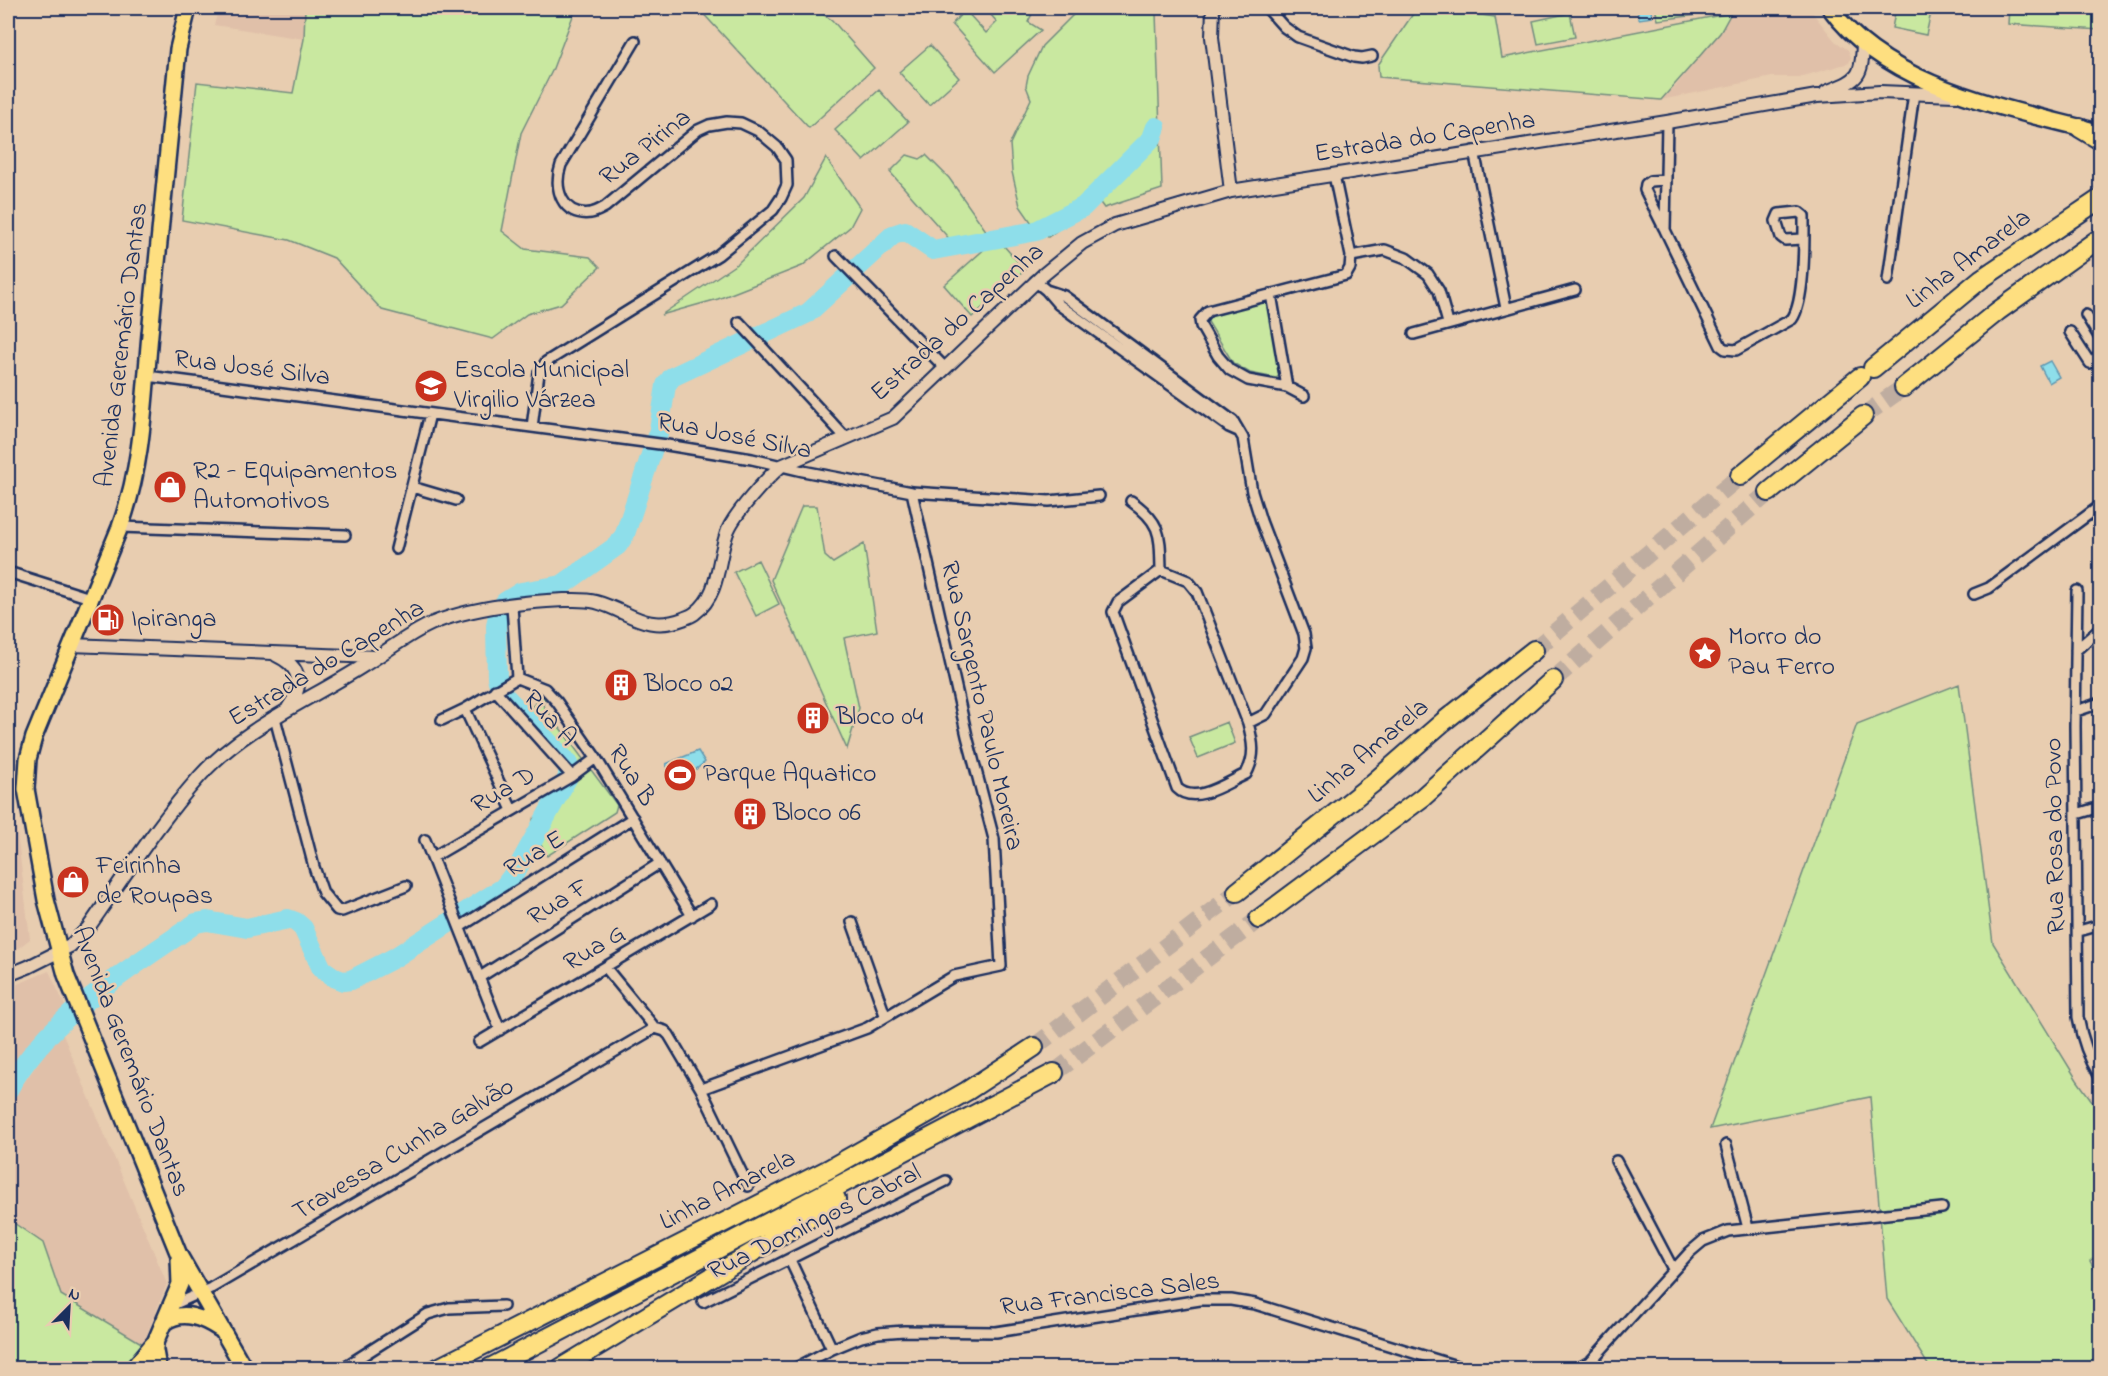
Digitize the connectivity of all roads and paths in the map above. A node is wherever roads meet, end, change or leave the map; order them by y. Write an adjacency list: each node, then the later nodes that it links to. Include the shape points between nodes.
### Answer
1 (188, 8): 39 (main road, Avenida Geremário Dantas, via 178,49)
2 (1213, 8): 19 (street, via 1212,37)
3 (1267, 8): 7 (street, via 1298,37 1354,57)
4 (1830, 8): 6 (main road)
5 (635, 41): 45 (street, Rua Pirina, via 561,165 556,178 565,204 591,213 605,207 698,130 727,122 758,131 777,147 786,160 787,184 773,210 717,255 546,362 539,373)
6 (1863, 44): 9 (main road, via 1899,66); 10 (street, Estrada do Capenha, via 1858,75)
7 (1372, 56)
8 (1914, 93): 9 (street, Estrada do Capenha); 10 (street, Estrada do Capenha); 26 (street)
9 (1962, 95): 13 (main road)
10 (1817, 96): 11 (street, Estrada do Capenha)
11 (1667, 122): 16 (street, Estrada do Capenha); 18 (street)
12 (2100, 125): 13 (main road)
13 (2080, 128): 14 (main road); 15 (highway)
14 (2100, 133)
15 (2100, 140)
16 (1474, 152): 17 (street, Estrada do Capenha); 30 (street)
17 (1334, 176): 19 (street, Estrada do Capenha); 25 (street)
18 (1666, 180): 21 (street); 21 (street, via 1650,181 1645,190)
19 (1231, 191): 27 (street, Estrada do Capenha, via 1115,225 1082,243)
20 (2100, 199): 48 (highway, Linha Amarela, via 1980,279)
21 (1665, 230): 23 (street, via 1721,346 1730,350 1792,319 1797,312)
22 (2100, 238): 41 (highway, via 1998,311)
23 (1803, 239)
24 (836, 256): 38 (street)
25 (1350, 256): 29 (street, via 1350,268 1340,278); 33 (street, via 1385,250 1406,258 1428,274 1439,291)
26 (1888, 280)
27 (1035, 281): 38 (street, Estrada do Capenha); 79 (street, via 1064,296 1244,438 1252,492 1306,648 1273,705 1266,714)
28 (1575, 290): 30 (street)
29 (1271, 294): 40 (street); 40 (street, via 1208,310 1200,320 1201,326 1230,370 1248,380)
30 (1506, 308): 33 (street)
31 (2086, 315): 36 (street)
32 (739, 322): 46 (street)
33 (1448, 323): 35 (street)
34 (2070, 332): 37 (street, via 2090,363)
35 (1414, 334)
36 (2100, 338)
37 (2100, 356)
38 (946, 369): 46 (street, Estrada do Capenha, via 894,418)
39 (147, 376): 43 (street, Rua José Silva); 56 (main road, Avenida Geremário Dantas, via 140,451)
40 (1287, 387): 42 (street)
41 (1904, 387)
42 (1304, 396)
43 (430, 414): 45 (street, Rua José Silva); 49 (street)
44 (1863, 416): 51 (highway)
45 (532, 427): 47 (street, Rua José Silva, via 643,441)
46 (846, 438): 47 (street, Estrada do Capenha)
47 (781, 466): 50 (street, Rua José Silva); 64 (street, Estrada do Capenha, via 729,527 710,598 695,614 655,624 581,599)
48 (1740, 476)
49 (412, 487): 53 (street); 58 (street)
50 (912, 492): 52 (street, Rua José Silva, via 1049,501); 102 (street, Rua Sargento Paulo Moreira, via 993,839 1001,966 954,976)
51 (1769, 492)
52 (1099, 496)
53 (456, 500)
54 (1131, 501): 59 (street, via 1160,532)
55 (2100, 506): 62 (street, via 1989,588)
56 (120, 526): 57 (street); 63 (main road, Avenida Geremário Dantas)
57 (345, 535)
58 (396, 549)
59 (1161, 570): 79 (street, via 1188,581 1197,592); 79 (street, via 1118,602 1113,612 1182,794 1196,796 1246,774 1254,755)
60 (8, 572): 63 (street)
61 (2077, 591): 68 (street, Rua Rosa do Povo)
62 (1974, 594)
63 (90, 598): 66 (main road, Avenida Geremário Dantas)
64 (511, 606): 70 (street, Estrada do Capenha, via 484,608 433,624); 71 (street)
65 (2100, 629): 68 (street)
66 (71, 645): 69 (street); 98 (main road, Avenida Geremário Dantas, via 34,737 26,774 46,900)
67 (1534, 650): 90 (highway, Linha Amarela)
68 (2076, 650): 76 (street, Rua Rosa do Povo)
69 (275, 654): 70 (street); 77 (street, via 287,660 296,672 297,691)
70 (375, 657): 77 (street, Estrada do Capenha)
71 (513, 680): 73 (street); 80 (street, Rua B, via 545,689)
72 (1553, 680): 93 (highway, via 1423,797)
73 (496, 690): 75 (street); 81 (street, Rua A)
74 (2100, 703): 76 (street)
75 (465, 709): 78 (street); 83 (street)
76 (2076, 711): 84 (street, Rua Rosa do Povo)
77 (280, 715): 89 (street, via 323,893 342,911); 98 (street, Estrada do Capenha, via 224,753 200,776 163,821 88,928)
78 (442, 720)
79 (1248, 723)
80 (596, 759): 81 (street, Rua D); 85 (street, Rua B)
81 (572, 776): 83 (street, Rua D)
82 (2100, 807): 84 (street)
83 (512, 810): 87 (street, Rua D)
84 (2077, 814): 97 (street, Rua Rosa do Povo)
85 (633, 818): 88 (street, Rua B); 96 (street, Rua E)
86 (425, 840): 87 (street)
87 (433, 857): 96 (street)
88 (660, 863): 92 (street, Rua B); 101 (street, Rua F)
89 (406, 886)
90 (1237, 892)
91 (711, 904): 92 (street, Rua G)
92 (692, 916): 99 (street, Rua G)
93 (1259, 919)
94 (852, 922): 102 (street)
95 (2100, 925): 97 (street)
96 (460, 927): 101 (street)
97 (2079, 931): 108 (street, Rua Rosa do Povo, via 2078,1017 2082,1041)
98 (60, 951): 100 (street, Estrada do Capenha); 117 (main road, Avenida Geremário Dantas, via 66,975)
99 (606, 968): 103 (street); 104 (street, Rua G)
100 (8, 975)
101 (480, 977): 104 (street)
102 (885, 1015): 109 (street, via 867,1028)
103 (655, 1028): 109 (street, via 669,1035); 120 (street, Travessa Cunha Galvão)
104 (500, 1030): 105 (street, Rua G)
105 (479, 1042)
106 (1034, 1047): 132 (highway, Linha Amarela, via 967,1091 828,1169)
107 (1054, 1073): 111 (highway, Linha Amarela)
108 (2100, 1077)
109 (701, 1089): 114 (street)
110 (1726, 1145): 116 (street)
111 (891, 1160): 133 (highway, Linha Amarela); 134 (highway, via 811,1217)
112 (1616, 1161): 119 (street)
113 (946, 1181): 118 (street, Rua Domingos Cabral)
114 (748, 1186)
115 (1942, 1208): 116 (street)
116 (1748, 1228): 119 (street, via 1703,1241)
117 (179, 1255): 120 (main road, Avenida Geremário Dantas); 122 (main road, Avenida Geremário Dantas, via 180,1284)
118 (790, 1260): 121 (street, Rua Domingos Cabral); 127 (street)
119 (1673, 1269): 137 (street, via 1591,1361)
120 (199, 1292): 122 (street, Travessa Cunha Galvão); 125 (main road, Avenida Geremário Dantas)
121 (703, 1302)
122 (173, 1305): 124 (main road, Avenida Geremário Dantas)
123 (503, 1306): 131 (street, via 449,1308 428,1314)
124 (165, 1322): 125 (main road, via 187,1316); 126 (main road, Avenida Geremário Dantas)
125 (220, 1329): 130 (main road, Avenida Geremário Dantas)
126 (154, 1345): 128 (highway); 129 (main road)
127 (832, 1349): 135 (street, Rua Francisca Sales); 136 (street, Rua Francisca Sales, via 878,1333 996,1332 1200,1300 1231,1300)
128 (135, 1368)
129 (158, 1368)
130 (244, 1368)
131 (344, 1368)
132 (438, 1368)
133 (490, 1368)
134 (561, 1368)
135 (796, 1368)
136 (1462, 1368)
137 (1579, 1368)

